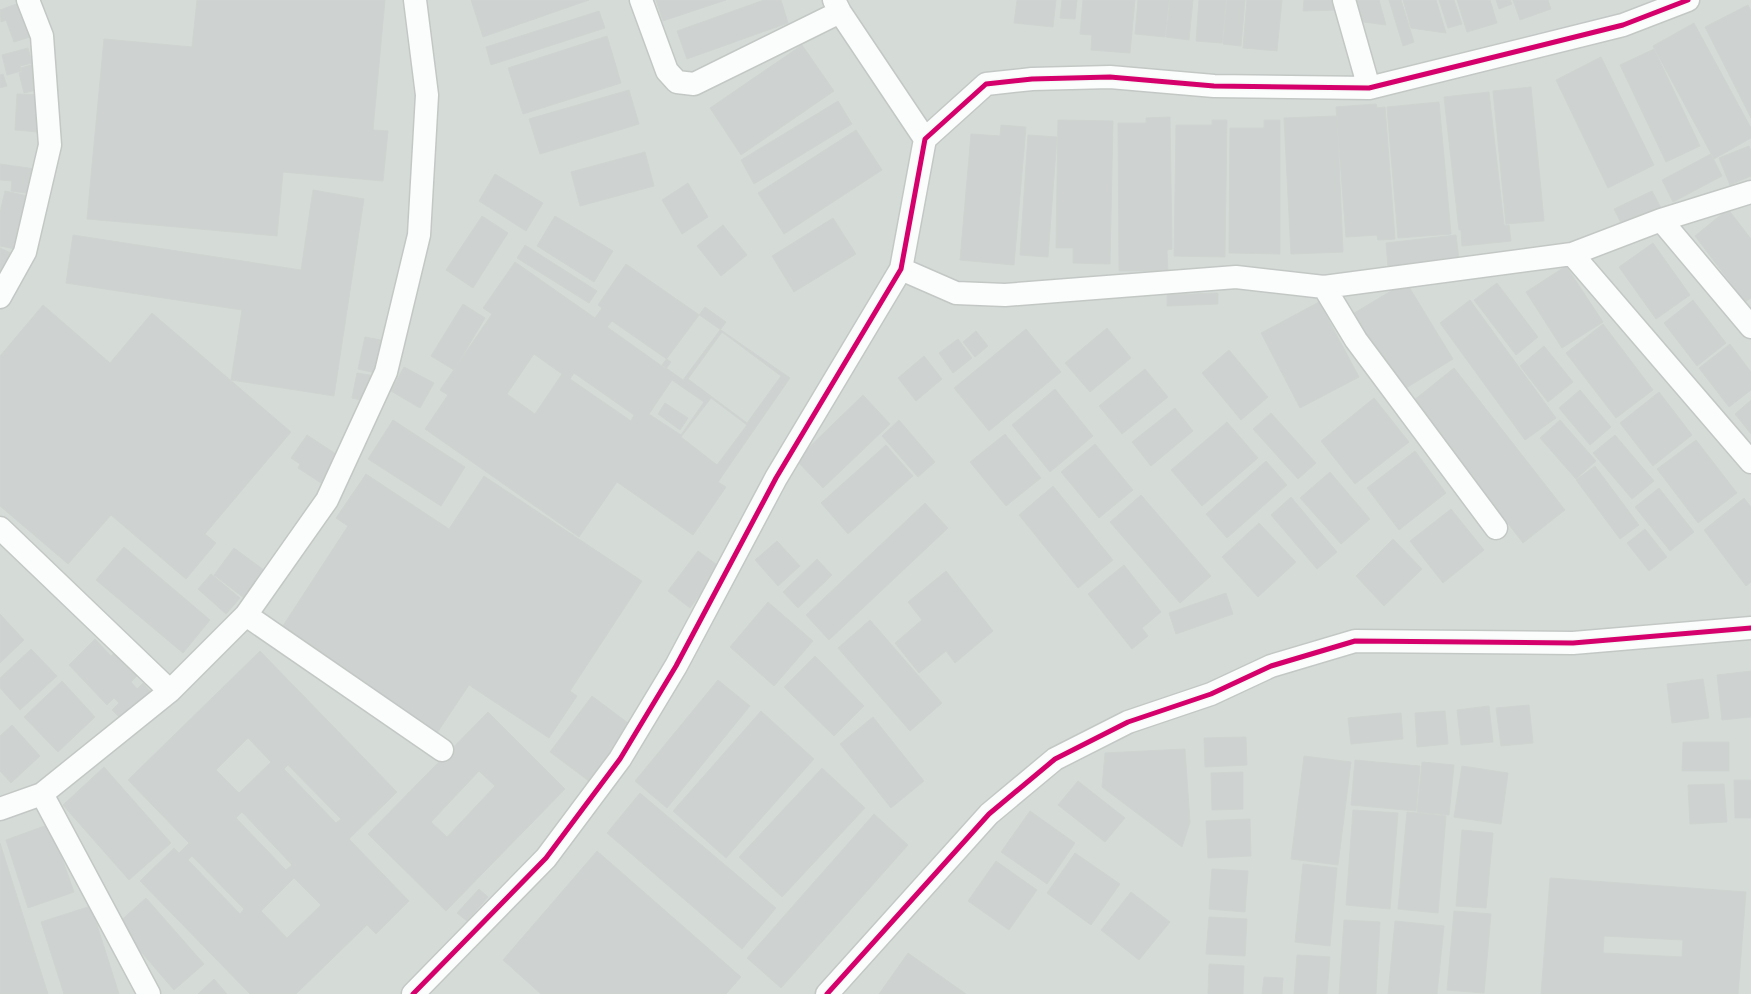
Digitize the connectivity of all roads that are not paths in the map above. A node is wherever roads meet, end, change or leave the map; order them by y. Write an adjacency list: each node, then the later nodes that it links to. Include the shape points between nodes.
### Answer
1 (28, 0): 14 (street, via 42,36 50,145 25,252)
2 (415, 0): 19 (street, via 427,95 419,235 386,372 327,500)
3 (641, 0): 6 (street, via 667,71 677,82 694,84)
4 (1344, 0): 7 (street)
5 (1688, 0): 7 (street, via 1623,25)
6 (837, 6): 8 (street)
7 (1369, 88): 8 (street, via 1214,86 1110,77 986,84)
8 (925, 140): 12 (street)
9 (1751, 192): 10 (street)
10 (1661, 220): 11 (street); 15 (street)
11 (1572, 254): 13 (street); 16 (street)
12 (901, 270): 13 (street, via 956,293 1005,295 1236,277); 26 (street, via 776,478 676,666 620,759 546,858)
13 (1324, 287): 18 (street, via 1356,340)
14 (0, 297)
15 (1751, 328)
16 (1751, 462)
17 (0, 528): 21 (street)
18 (1496, 528)
19 (246, 615): 21 (street); 22 (street)
20 (1751, 628): 27 (street, via 1573,643 1355,642 1271,666 1211,694 1128,722 1055,759 989,814)
21 (170, 691): 23 (street)
22 (442, 750)
23 (42, 794): 24 (street); 25 (street)
24 (0, 809)
25 (149, 994)
26 (413, 994)
27 (826, 994)

